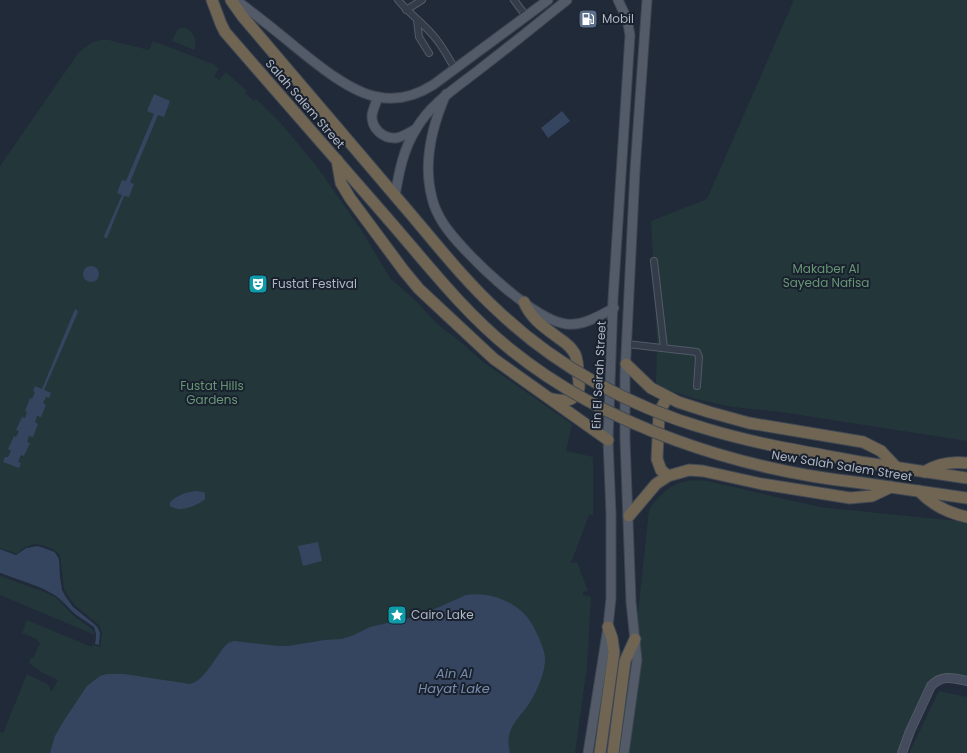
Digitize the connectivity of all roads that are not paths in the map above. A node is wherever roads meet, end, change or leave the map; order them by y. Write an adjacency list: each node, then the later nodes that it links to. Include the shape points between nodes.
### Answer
1 (212, 0): 19 (highway, Salah Salem Street, via 226,32)
2 (231, 0): 20 (highway, Salah Salem Street)
3 (236, 0): 17 (main road, via 344,82 359,92)
4 (398, 0): 11 (street)
5 (422, 0): 11 (street)
6 (514, 0): 12 (street)
7 (567, 0): 16 (main road)
8 (646, 0): 26 (main road)
9 (544, 1): 12 (main road)
10 (620, 2): 25 (main road, Ein El Seirah Street, via 630,35)
11 (406, 10): 13 (street)
12 (526, 16): 15 (main road)
13 (417, 20): 14 (street, via 419,37); 15 (street, via 437,40)
14 (429, 53)
15 (455, 69): 17 (main road, via 419,93 399,98)
16 (446, 94): 18 (main road, via 429,110); 24 (main road, via 436,121 430,149 429,180 435,208 443,223 465,249)
17 (378, 97): 18 (main road, via 372,115 373,124 378,132 386,137 395,138)
18 (416, 129): 20 (main road, via 403,157)
19 (336, 160): 22 (highway, Salah Salem Street); 30 (highway, via 345,191 411,280 484,350)
20 (395, 196): 21 (highway, Salah Salem Street)
21 (403, 205): 34 (highway, New Salah Salem Street, bridge, via 498,311 543,348 592,380 636,403 706,429 785,449)
22 (388, 219): 38 (highway, New Salah Salem Street, bridge, via 443,284 492,334 528,363 567,389 628,420 710,452 789,472)
23 (654, 260): 27 (street)
24 (524, 302): 25 (main road, via 544,316 567,324 585,322); 30 (highway, via 532,318 569,346 576,357 579,384 577,393 565,401)
25 (614, 308): 32 (main road, Ein El Seirah Street)
26 (627, 344): 27 (street); 28 (main road)
27 (664, 348): 29 (street, via 698,353 700,357)
28 (626, 364): 31 (highway, via 648,385); 41 (main road, via 625,439)
29 (697, 386)
30 (547, 398): 32 (highway)
31 (668, 398): 34 (highway, via 749,423 863,442 881,451); 36 (highway, via 659,416 657,459 661,470)
32 (608, 440): 43 (main road, Ein El Seirah Street, via 612,570)
33 (967, 463): 35 (highway, via 941,463)
34 (896, 467): 35 (highway, New Salah Salem Street)
35 (924, 472): 37 (highway, New Salah Salem Street)
36 (668, 476): 38 (highway, via 688,470 703,471 762,484 850,498 872,496); 41 (highway, via 651,489)
37 (962, 478)
38 (891, 487): 39 (highway, New Salah Salem Street)
39 (919, 491): 40 (highway, New Salah Salem Street); 42 (highway, via 941,509)
40 (967, 498)
41 (629, 516): 44 (main road)
42 (967, 517)
43 (608, 627): 46 (main road, Ein El Seirah Street); 47 (highway, via 614,652)
44 (635, 639): 48 (highway, via 626,661); 49 (main road, via 637,660)
45 (967, 681): 50 (street, via 945,677 931,686)
46 (588, 753)
47 (600, 753)
48 (613, 753)
49 (624, 753)
50 (902, 753)

